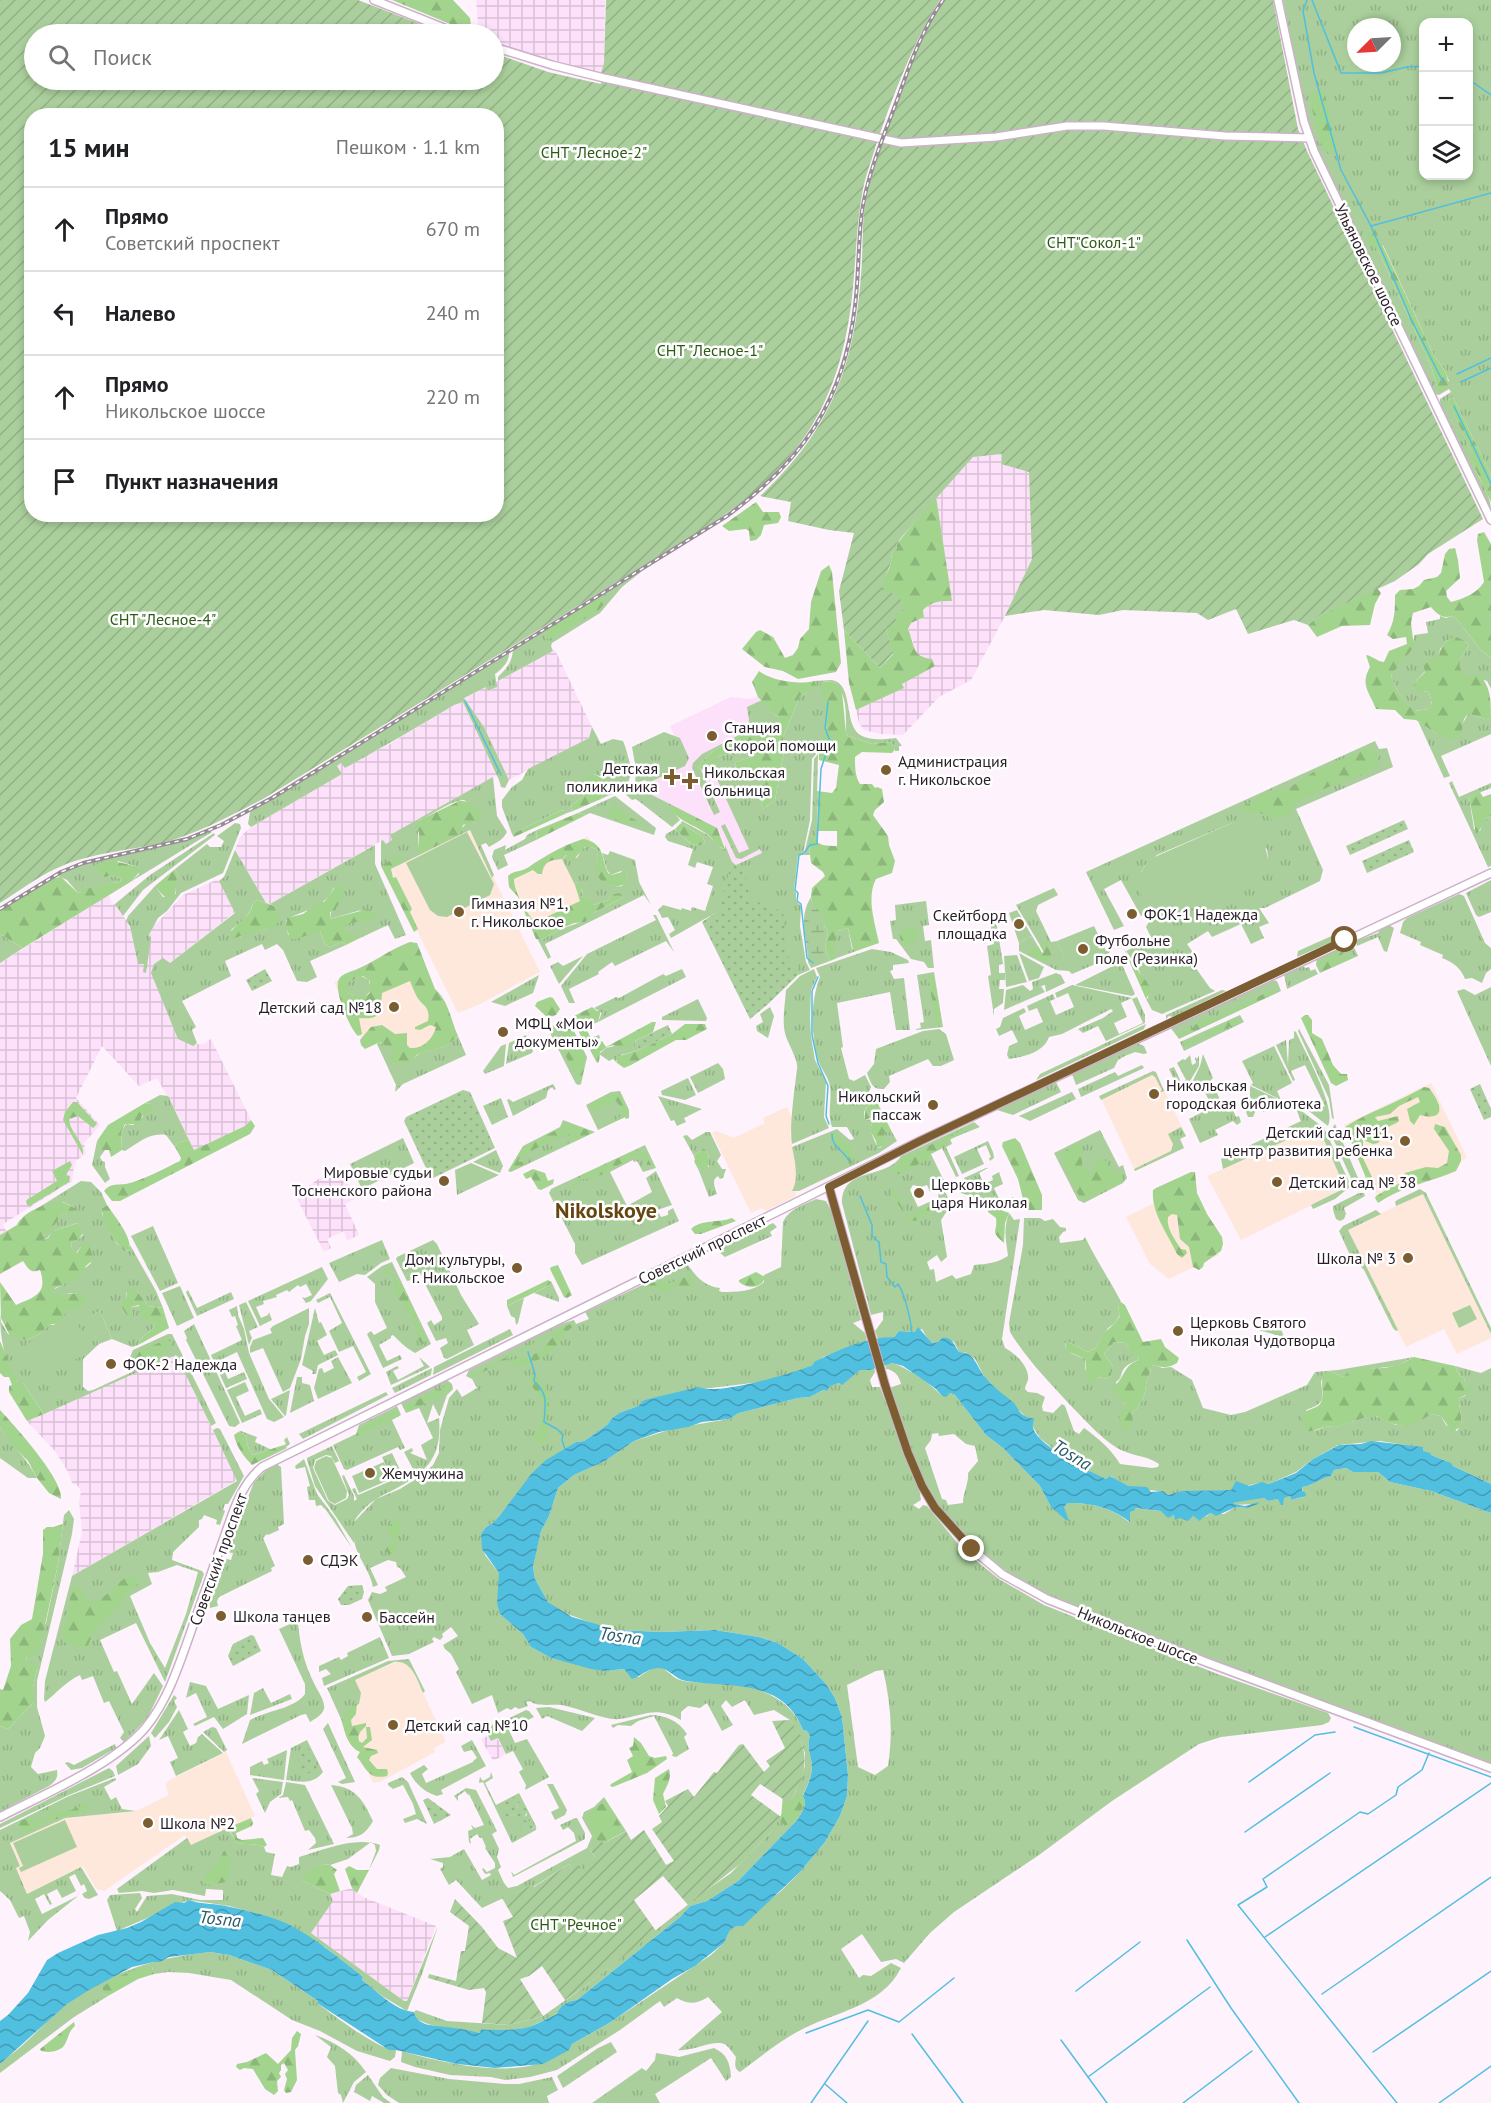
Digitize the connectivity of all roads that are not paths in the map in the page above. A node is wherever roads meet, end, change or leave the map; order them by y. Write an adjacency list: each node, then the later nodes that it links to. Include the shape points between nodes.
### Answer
1 (374, 0): 3 (main road)
2 (1278, 0): 5 (main road, Ульяновское шоссе)
3 (434, 24)
4 (504, 50): 5 (main road, via 604,78 901,143 962,140 1066,126)
5 (1309, 138): 6 (main road, Ульяновское шоссе)
6 (1491, 520)
7 (1491, 873): 8 (main road, Советский проспект)
8 (829, 1187): 9 (main road, Никольское шоссе, via 908,1453 935,1508 972,1549 1008,1578 1047,1599); 10 (main road, Советский проспект, via 262,1467 234,1508 183,1654 146,1727 123,1749)
9 (1491, 1768)
10 (0, 1817)

